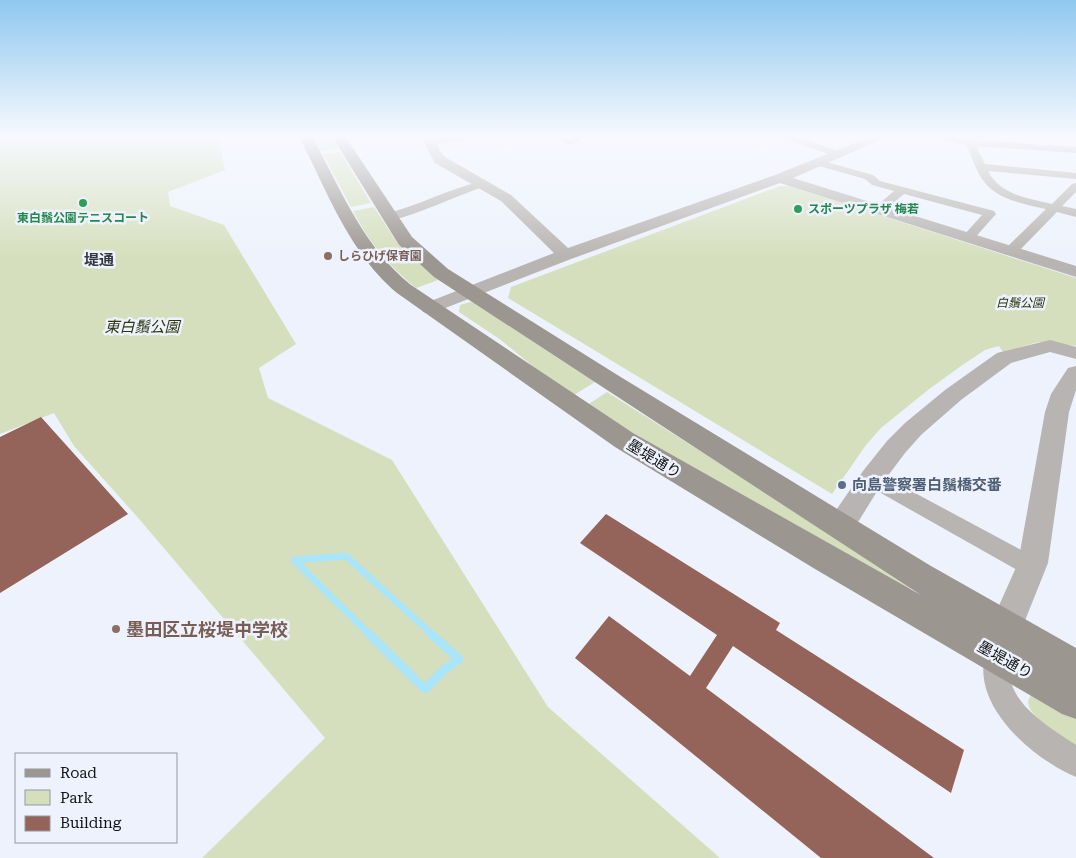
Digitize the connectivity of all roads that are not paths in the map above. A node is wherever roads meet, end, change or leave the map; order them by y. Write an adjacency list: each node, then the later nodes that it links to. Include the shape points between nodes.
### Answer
1 (326, 176): 20 (main road, 墨堤通り, via 366,250 388,276)
2 (363, 176): 14 (main road, 墨堤通り)
3 (468, 176): 8 (street)
4 (784, 176): 7 (street)
5 (866, 176): 10 (street, via 876,183)
6 (987, 176): 11 (street, via 997,191)
7 (780, 178): 12 (street); 17 (street)
8 (482, 184): 14 (street); 17 (street, via 506,198)
9 (1076, 186): 11 (street)
10 (902, 190): 12 (street); 15 (street, via 990,214)
11 (1056, 208): 13 (street); 16 (street)
12 (878, 210): 15 (street)
13 (1076, 213)
14 (389, 217): 19 (main road, 墨堤通り, via 415,251)
15 (968, 238): 16 (street)
16 (1011, 251): 18 (street)
17 (565, 255): 19 (street)
18 (1076, 272)
19 (470, 291): 20 (street); 24 (main road, 墨堤通り)
20 (430, 308): 27 (main road, 墨堤通り, via 624,440)
21 (1076, 353): 23 (street, via 1050,346 1004,358 918,424)
22 (1076, 373): 25 (street, via 1062,394 1057,412)
23 (872, 478): 24 (street); 25 (street)
24 (840, 526): 26 (main road, 墨堤通り)
25 (1032, 567): 26 (street)
26 (1005, 628): 27 (street); 28 (main road, 墨堤通り)
27 (997, 656): 29 (main road, 墨堤通り); 30 (street, via 994,668 997,684 1011,712 1034,733)
28 (1076, 669)
29 (1076, 700)
30 (1076, 762)

